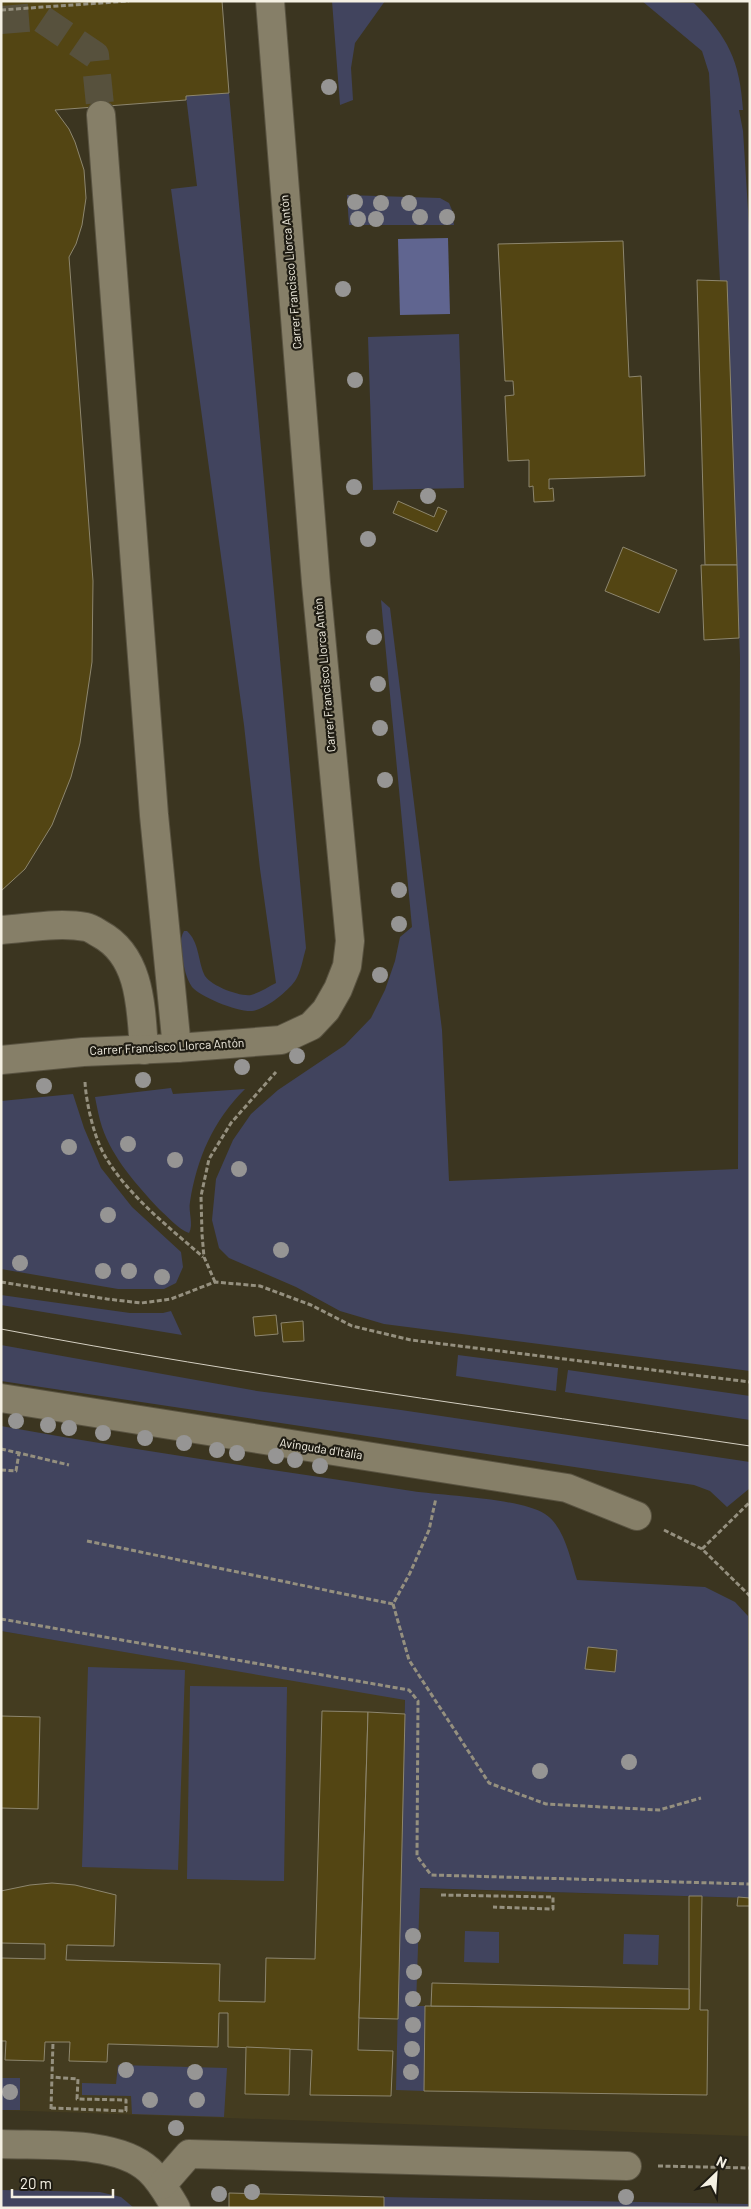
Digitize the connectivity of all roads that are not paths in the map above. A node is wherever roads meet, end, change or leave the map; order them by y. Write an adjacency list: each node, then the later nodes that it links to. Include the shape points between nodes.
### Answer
1 (270, 1): 4 (street, Carrer Francisco Llorca Antón, via 316,573 350,941 348,966 326,1010 311,1026 281,1040)
2 (101, 115): 4 (street, via 154,815)
3 (1, 930): 5 (street, via 68,925 88,927 112,940 127,958 137,986)
4 (177, 1048): 5 (street, Carrer Francisco Llorca Antón)
5 (144, 1050): 6 (street, Carrer Francisco Llorca Antón)
6 (1, 1060)
7 (1, 1398): 8 (street, Avinguda d'Itàlia, via 568,1488)
8 (637, 1516)
9 (1, 2144): 11 (street, via 96,2148 126,2155 149,2170)
10 (627, 2166): 11 (street, via 189,2154)
11 (169, 2197)

